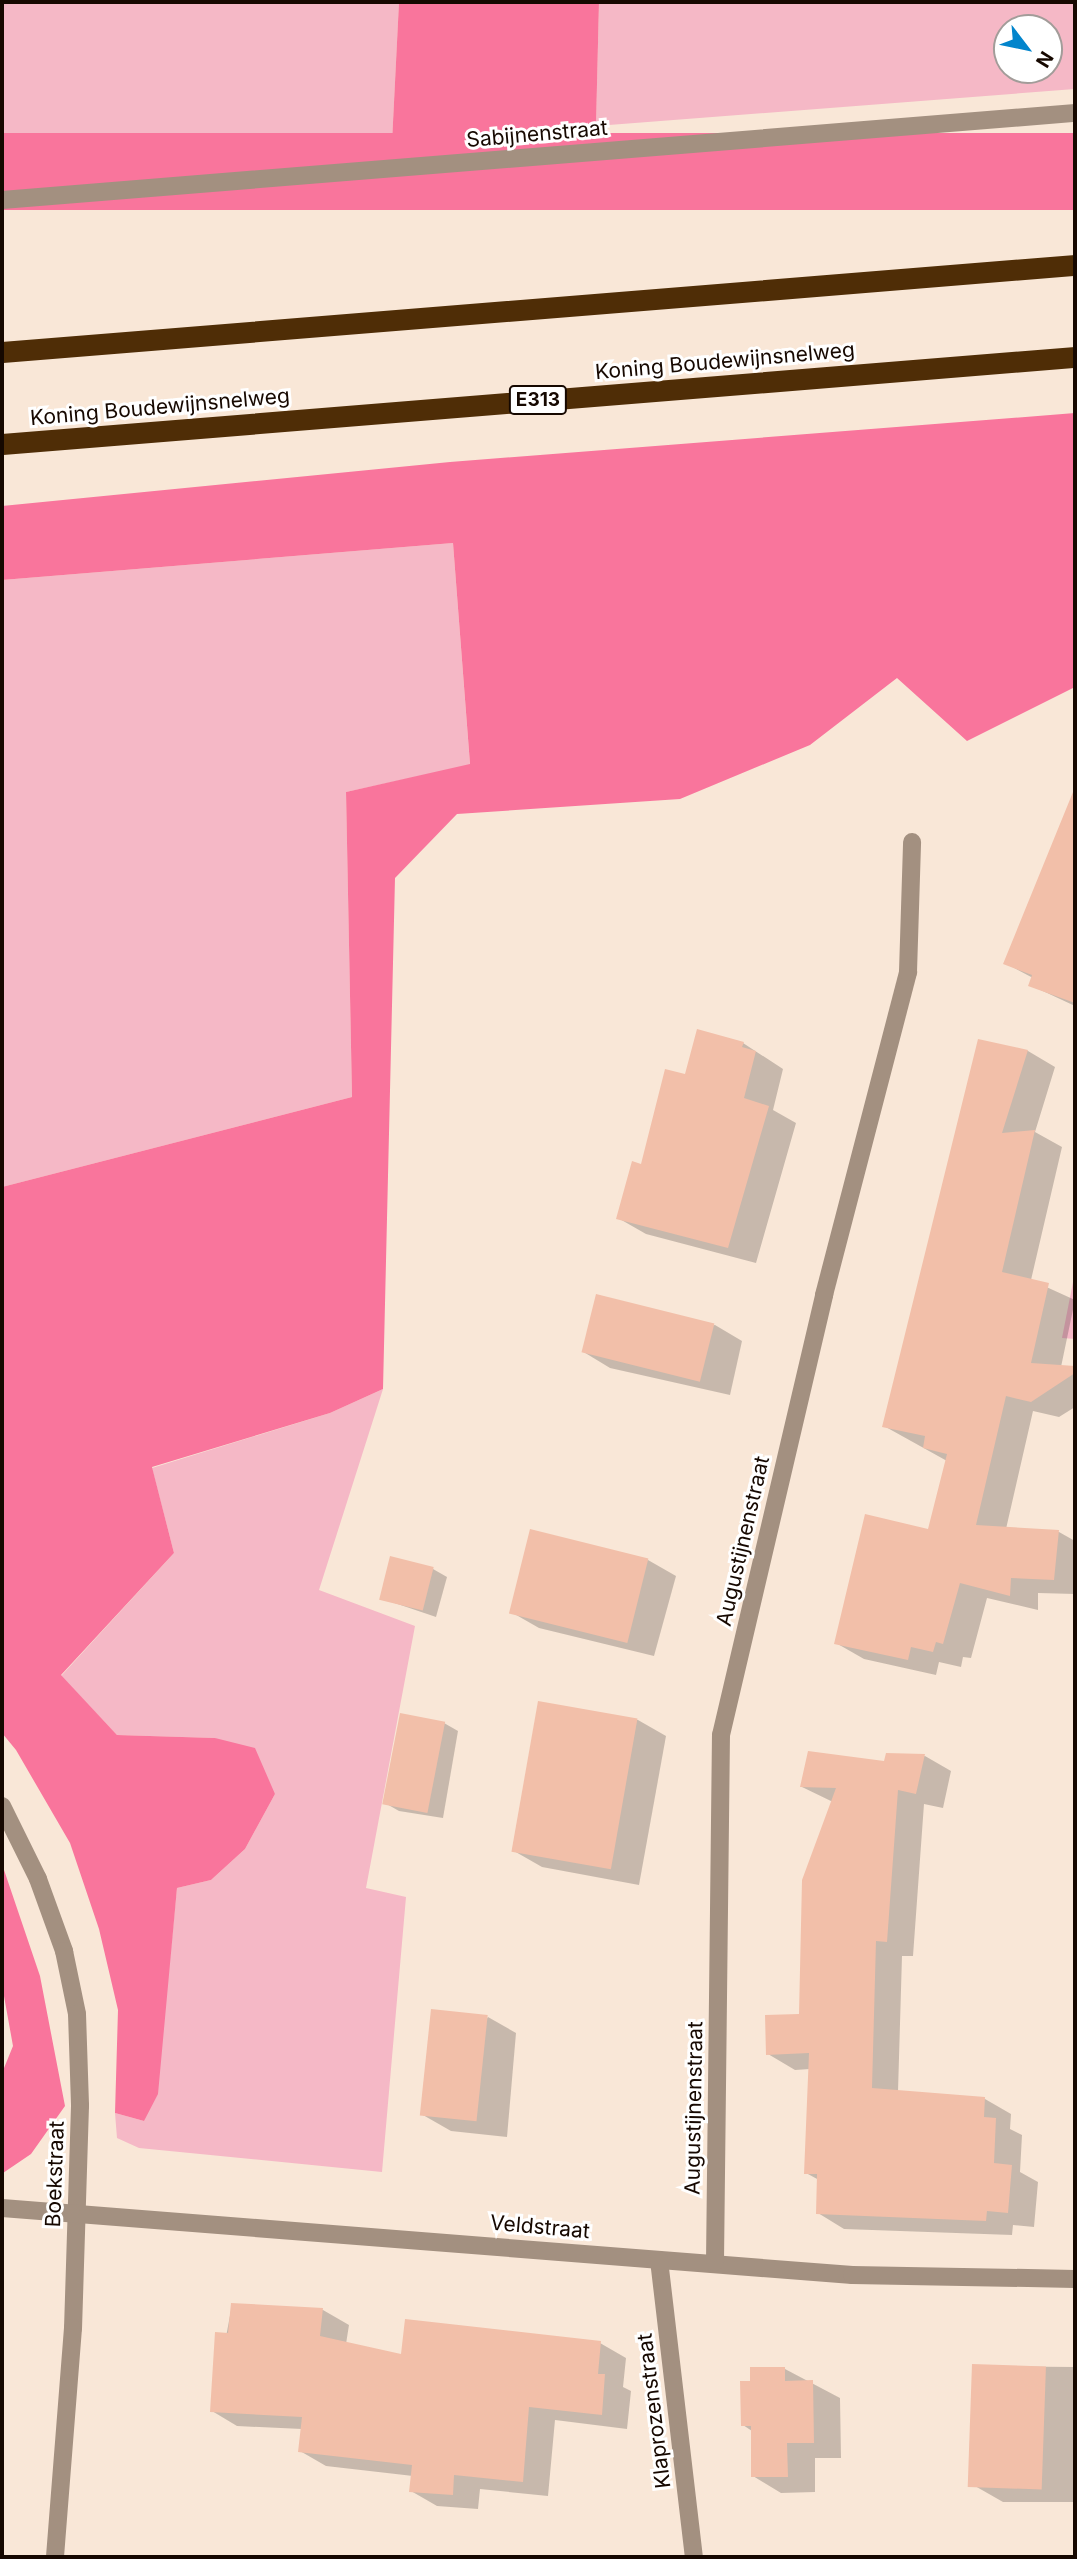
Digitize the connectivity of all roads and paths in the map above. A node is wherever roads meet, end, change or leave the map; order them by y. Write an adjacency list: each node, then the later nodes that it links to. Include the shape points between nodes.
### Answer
1 (1075, 113): 2 (street, Sabijnenstraat)
2 (2, 200)
3 (1075, 265): 4 (highway)
4 (2, 352)
5 (1075, 356): 6 (highway, Koning Boudewijnsnelweg / E313)
6 (2, 444)
7 (912, 842): 12 (street, Augustijnenstraat, via 908,972 824,1295 721,1735)
8 (2, 1806): 10 (street, Boekstraat, via 38,1879 64,1951 77,2014)
9 (2, 2208): 10 (street, Veldstraat)
10 (77, 2213): 11 (street, Veldstraat); 14 (street, Boekstraat)
11 (659, 2260): 12 (street, Veldstraat); 15 (street, Klaprozenstraat)
12 (715, 2262): 13 (street, Veldstraat, via 852,2274)
13 (1075, 2279)
14 (55, 2557)
15 (694, 2557)

